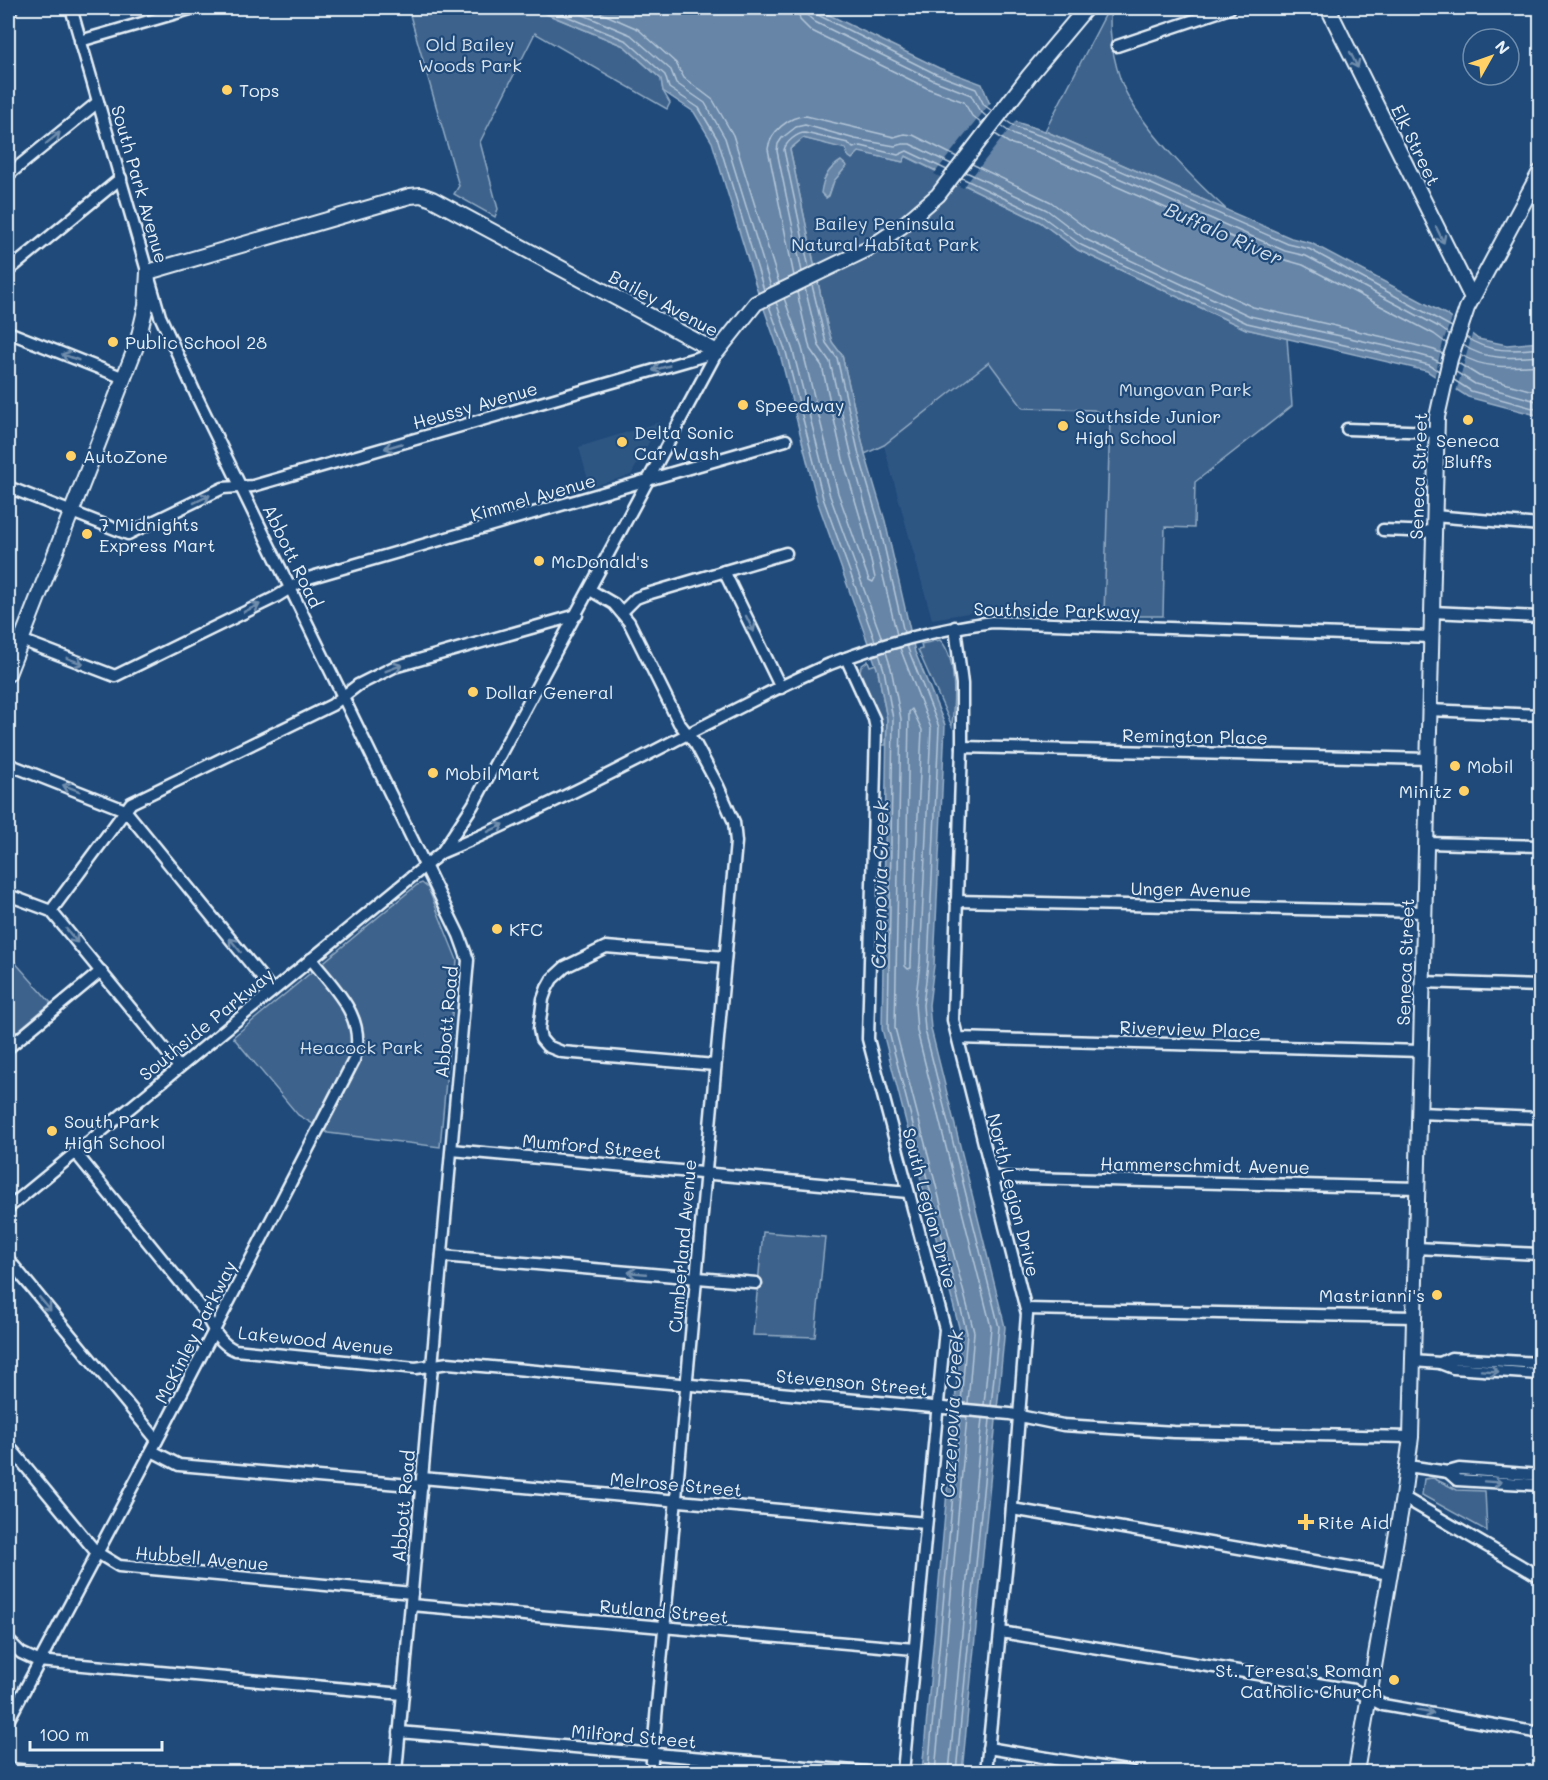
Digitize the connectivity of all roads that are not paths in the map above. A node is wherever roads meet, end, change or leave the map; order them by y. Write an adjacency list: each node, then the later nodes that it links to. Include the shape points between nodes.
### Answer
1 (12, 8): 7 (street)
2 (71, 8): 8 (street, South Park Avenue)
3 (194, 8): 8 (street)
4 (1086, 8): 18 (main road, Bailey Avenue, via 938,195 868,249 756,303)
5 (1230, 8): 9 (street)
6 (1328, 8): 16 (main road, Elk Street, one-way to 16)
7 (8, 11)
8 (80, 41): 10 (street, South Park Avenue)
9 (1117, 46)
10 (98, 102): 12 (street, one-way to 10); 13 (street, South Park Avenue)
11 (1540, 172): 16 (main road, Seneca Street)
12 (8, 175)
13 (121, 178): 14 (street); 15 (street, South Park Avenue)
14 (8, 271)
15 (148, 272): 18 (main road, Bailey Avenue, via 421,195); 19 (main road, South Park Avenue, via 146,306); 25 (street, Abbott Road, via 159,316)
16 (1469, 303): 21 (main road, Seneca Street, via 1449,359)
17 (8, 332): 19 (street, one-way to 17)
18 (717, 352): 23 (street); 25 (street, Heussy Avenue, one-way to 25)
19 (124, 378): 26 (main road, South Park Avenue)
20 (1347, 429): 21 (street)
21 (1436, 432): 27 (main road, Seneca Street)
22 (786, 440): 23 (street, Kimmel Avenue)
23 (648, 481): 33 (street, Kimmel Avenue, via 305,579); 34 (street)
24 (8, 487): 26 (street, Heussy Avenue)
25 (241, 488): 26 (street, Heussy Avenue, one-way to 25, via 128,534 223,488); 33 (street, Abbott Road)
26 (72, 512): 41 (main road, South Park Avenue)
27 (1434, 516): 28 (street); 30 (main road, Seneca Street)
28 (1540, 525)
29 (1383, 530): 30 (street)
30 (1434, 532): 36 (main road, Seneca Street)
31 (786, 553): 32 (street)
32 (724, 571): 35 (street, via 636,598); 44 (street, one-way to 44)
33 (290, 587): 41 (street, Kimmel Avenue, one-way to 33, via 115,676); 45 (street, Abbott Road)
34 (590, 590): 35 (street); 37 (street)
35 (622, 612): 48 (street, Cumberland Avenue, via 679,723)
36 (1432, 612): 38 (street); 40 (main road, Seneca Street)
37 (577, 615): 45 (street, one-way to 37, via 394,668); 55 (street, via 469,814)
38 (1540, 617)
39 (955, 627): 40 (street, Southside Parkway, via 992,622); 42 (street, Southside Parkway); 49 (street, North Legion Drive, via 962,684)
40 (1432, 637): 46 (main road, Seneca Street)
41 (21, 640): 43 (main road, South Park Avenue)
42 (846, 658): 44 (street, Southside Parkway); 79 (street, South Legion Drive, via 876,729 868,1039)
43 (8, 674)
44 (781, 688): 48 (street, Southside Parkway)
45 (343, 696): 52 (street, via 332,705 141,797); 56 (street, Abbott Road)
46 (1429, 710): 47 (street); 50 (main road, Seneca Street)
47 (1540, 715)
48 (688, 733): 55 (street, Southside Parkway, one-way to 48); 61 (street, Cumberland Avenue, via 718,786 736,831)
49 (962, 747): 50 (street, Remington Place); 58 (street, North Legion Drive)
50 (1428, 759): 53 (main road, Seneca Street)
51 (8, 764): 52 (street, one-way to 51)
52 (125, 810): 59 (street); 66 (street, one-way to 52)
53 (1427, 843): 54 (street); 60 (main road, Seneca Street)
54 (1540, 846)
55 (442, 852): 56 (street)
56 (426, 866): 62 (street, Southside Parkway); 74 (street, Abbott Road, via 468,960)
57 (8, 895): 59 (street)
58 (956, 901): 60 (street, Unger Avenue); 67 (street, North Legion Drive, via 953,1020)
59 (51, 911): 63 (street, one-way to 63)
60 (1425, 912): 64 (main road, Seneca Street)
61 (725, 957): 70 (street, Cumberland Avenue); 70 (street, via 606,947 565,967 552,979 543,999 539,1029 547,1046 562,1052)
62 (311, 959): 66 (street, Southside Parkway); 89 (street, McKinley Parkway, via 355,1021 357,1050)
63 (101, 971): 68 (street); 71 (street)
64 (1423, 982): 65 (street); 69 (main road, Seneca Street)
65 (1540, 986)
66 (272, 990): 71 (street, Southside Parkway)
67 (958, 1038): 69 (street, Riverview Place); 77 (street, North Legion Drive)
68 (8, 1048)
69 (1421, 1052): 72 (main road, Seneca Street)
70 (716, 1065): 76 (street, Cumberland Avenue)
71 (179, 1067): 75 (street, Southside Parkway)
72 (1419, 1113): 73 (street); 78 (main road, Seneca Street)
73 (1540, 1118)
74 (452, 1150): 76 (street, Mumford Street); 83 (street, Abbott Road)
75 (75, 1152): 80 (street, Southside Parkway); 89 (street, Lakewood Avenue)
76 (706, 1173): 79 (street, Mumford Street); 85 (street, Cumberland Avenue)
77 (992, 1177): 78 (street, Hammerschmidt Avenue); 87 (street, North Legion Drive)
78 (1417, 1188): 81 (main road, Seneca Street)
79 (908, 1192): 96 (street, South Legion Drive, via 945,1329)
80 (8, 1208)
81 (1416, 1248): 82 (street); 88 (main road, Seneca Street)
82 (1540, 1254)
83 (442, 1256): 85 (street, one-way to 83); 93 (street, Abbott Road)
84 (8, 1259): 100 (street, one-way to 100)
85 (695, 1278): 86 (street); 95 (street, Cumberland Avenue)
86 (756, 1283)
87 (1026, 1309): 88 (street); 97 (street, North Legion Drive)
88 (1414, 1317): 90 (main road, Seneca Street)
89 (214, 1330): 93 (street, Lakewood Avenue, via 224,1346 234,1350 416,1368); 100 (street, McKinley Parkway)
90 (1413, 1361): 91 (street); 98 (main road, Seneca Street)
91 (1440, 1363): 92 (street, via 1451,1358); 94 (street, one-way to 94, via 1453,1368)
92 (1540, 1363)
93 (433, 1366): 95 (street, Stevenson Street, via 448,1363); 104 (street, Abbott Road)
94 (1540, 1374)
95 (686, 1383): 96 (street, Stevenson Street); 107 (street, Cumberland Avenue)
96 (940, 1407): 97 (street, Stevenson Street); 109 (street, South Legion Drive)
97 (1015, 1415): 98 (street, Stevenson Street, via 1063,1425 1174,1432); 108 (street, North Legion Drive)
98 (1411, 1437): 101 (main road, Seneca Street)
99 (8, 1445): 110 (street, Hubbell Avenue)
100 (154, 1445): 104 (street, Melrose Street, via 164,1459 179,1465); 110 (street, McKinley Parkway)
101 (1408, 1466): 102 (street); 106 (main road, Seneca Street)
102 (1448, 1472): 103 (street, via 1459,1469); 105 (street, one-way to 105, via 1457,1480)
103 (1540, 1475)
104 (422, 1482): 107 (street, Melrose Street); 113 (street, Abbott Road)
105 (1540, 1485)
106 (1403, 1497): 111 (main road, Seneca Street); 112 (street)
107 (676, 1500): 109 (street, Melrose Street); 115 (street, Cumberland Avenue)
108 (1012, 1509): 111 (street); 116 (street, North Legion Drive)
109 (926, 1523): 118 (street, South Legion Drive)
110 (96, 1552): 113 (street, Hubbell Avenue, via 113,1564 130,1568); 119 (street, McKinley Parkway)
111 (1390, 1574): 121 (main road, Seneca Street)
112 (1540, 1577)
113 (412, 1593): 114 (street, Abbott Road)
114 (411, 1605): 115 (street, Rutland Street); 120 (street, Abbott Road)
115 (664, 1627): 118 (street, Rutland Street); 126 (street, Cumberland Avenue)
116 (1000, 1632): 121 (street, via 1354,1690); 125 (street, North Legion Drive)
117 (8, 1640): 119 (street)
118 (914, 1649): 132 (street, South Legion Drive)
119 (38, 1662): 120 (street); 122 (street, McKinley Parkway)
120 (403, 1694): 123 (street, Abbott Road)
121 (1369, 1697): 124 (street, one-way to 124, via 1383,1705); 135 (main road, Seneca Street)
122 (8, 1720)
123 (399, 1732): 126 (street, Milford Street); 129 (street, Abbott Road)
124 (1540, 1732)
125 (988, 1748): 133 (street, North Legion Drive); 134 (street)
126 (653, 1754): 130 (street, Cumberland Avenue); 131 (street, Milford Street)
127 (8, 1769): 128 (street)
128 (45, 1773)
129 (396, 1773)
130 (651, 1773)
131 (866, 1773)
132 (903, 1773)
133 (986, 1773)
134 (1132, 1773)
135 (1356, 1773)

